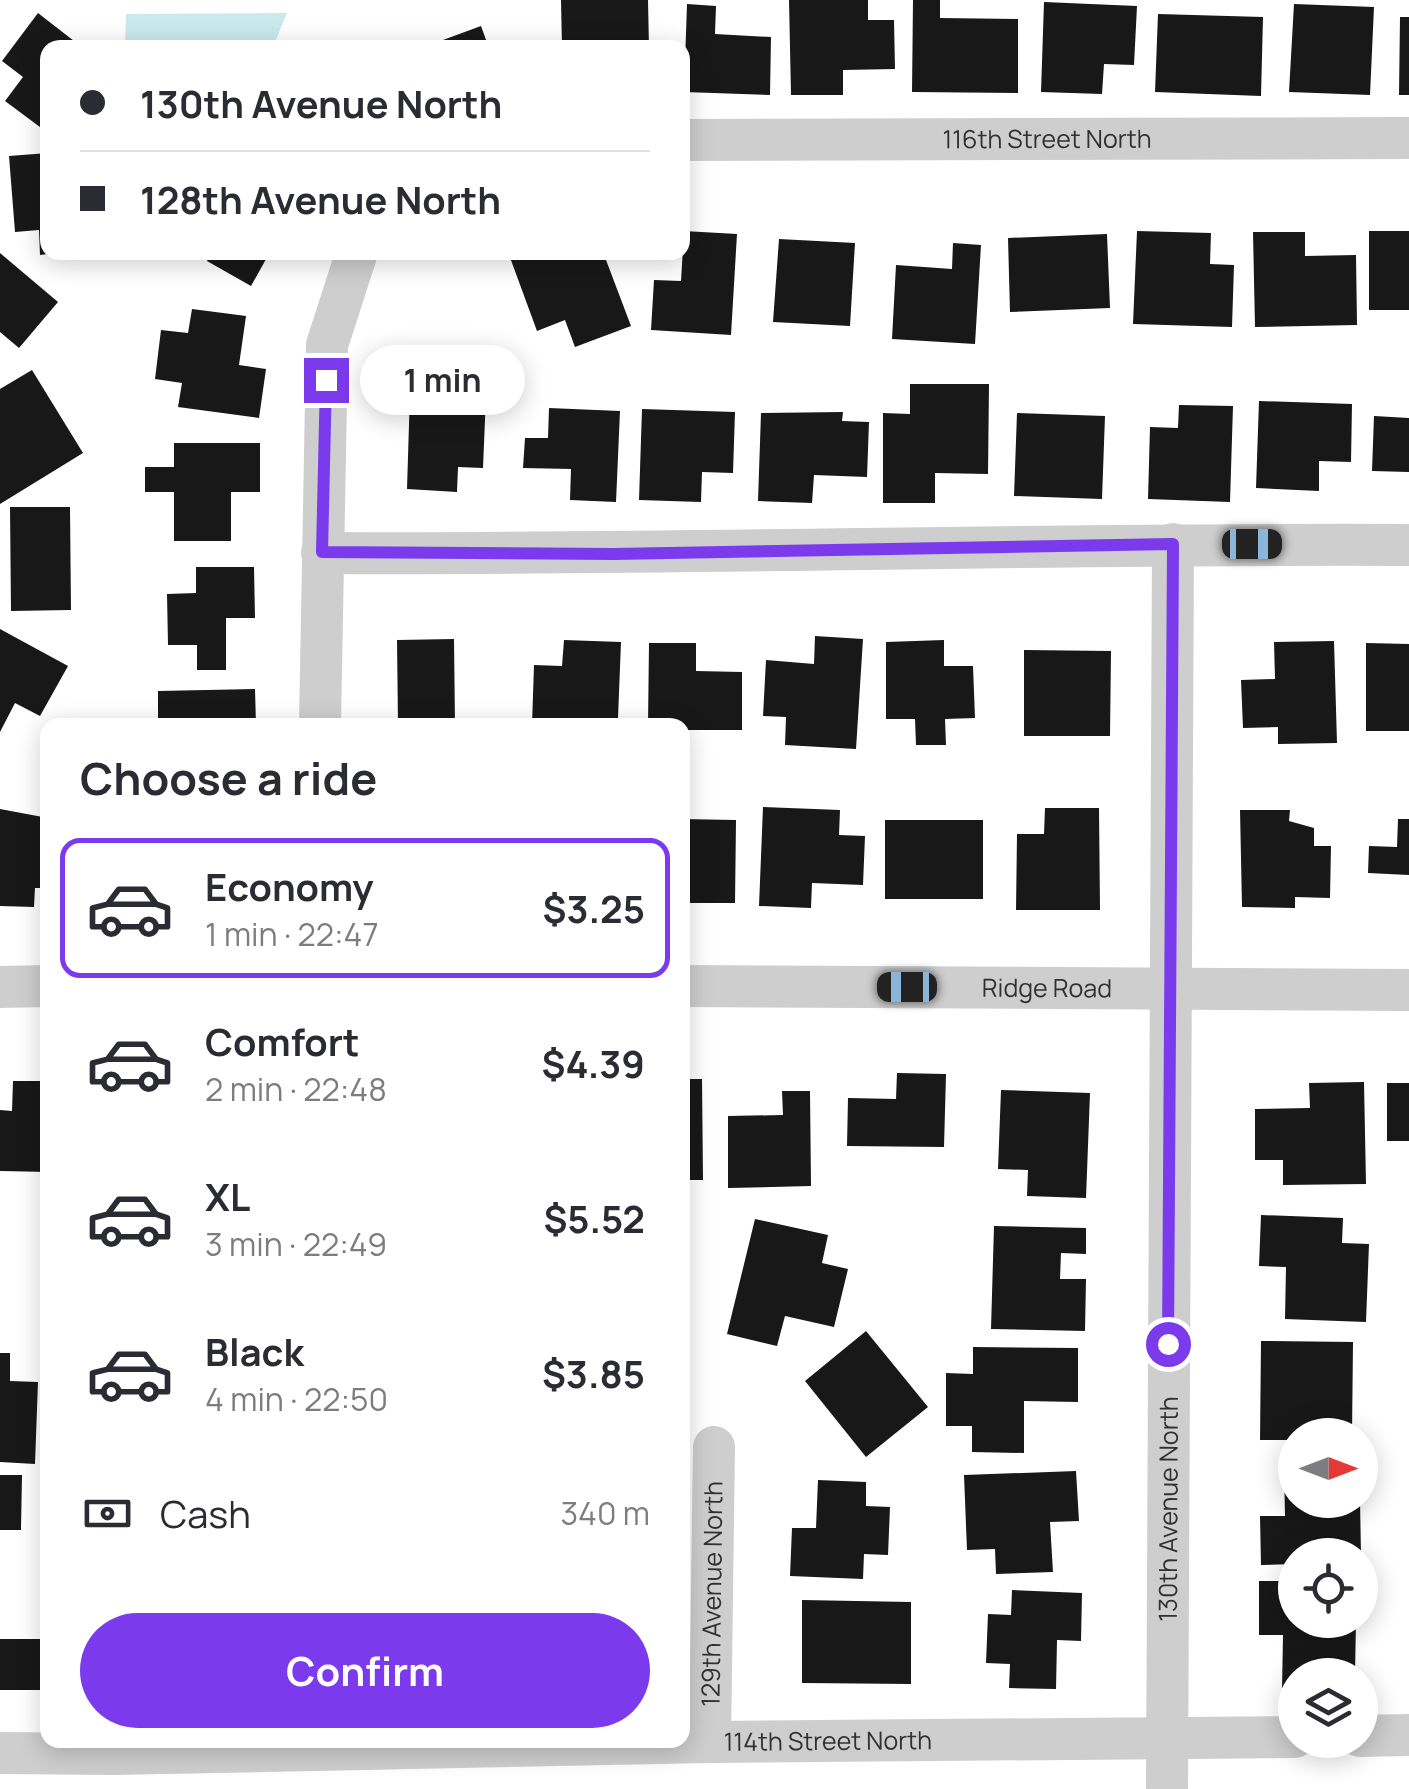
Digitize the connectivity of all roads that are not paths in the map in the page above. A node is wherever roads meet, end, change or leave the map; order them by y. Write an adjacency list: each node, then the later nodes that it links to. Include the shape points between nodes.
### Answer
1 (1409, 138): 2 (street, 116th Street North)
2 (690, 140)
3 (355, 260): 6 (street, via 328,345)
4 (1173, 544): 5 (street); 6 (street); 11 (street, 130th Avenue North)
5 (1409, 544)
6 (322, 552): 7 (street)
7 (320, 718)
8 (40, 986): 10 (street)
9 (690, 986): 11 (street, Ridge Road)
10 (0, 987)
11 (1169, 988): 12 (street, Ridge Road); 17 (street, 130th Avenue North)
12 (1409, 990)
13 (714, 1448): 19 (street, 129th Avenue North)
14 (1378, 1736): 15 (street)
15 (1409, 1736)
16 (1278, 1737): 17 (street, 114th Street North)
17 (1168, 1739): 19 (street, 114th Street North); 22 (street, 130th Avenue North)
18 (690, 1742): 19 (street, 114th Street North)
19 (710, 1742)
20 (201, 1748): 21 (street, 114th Street North)
21 (0, 1753)
22 (1167, 1789)

